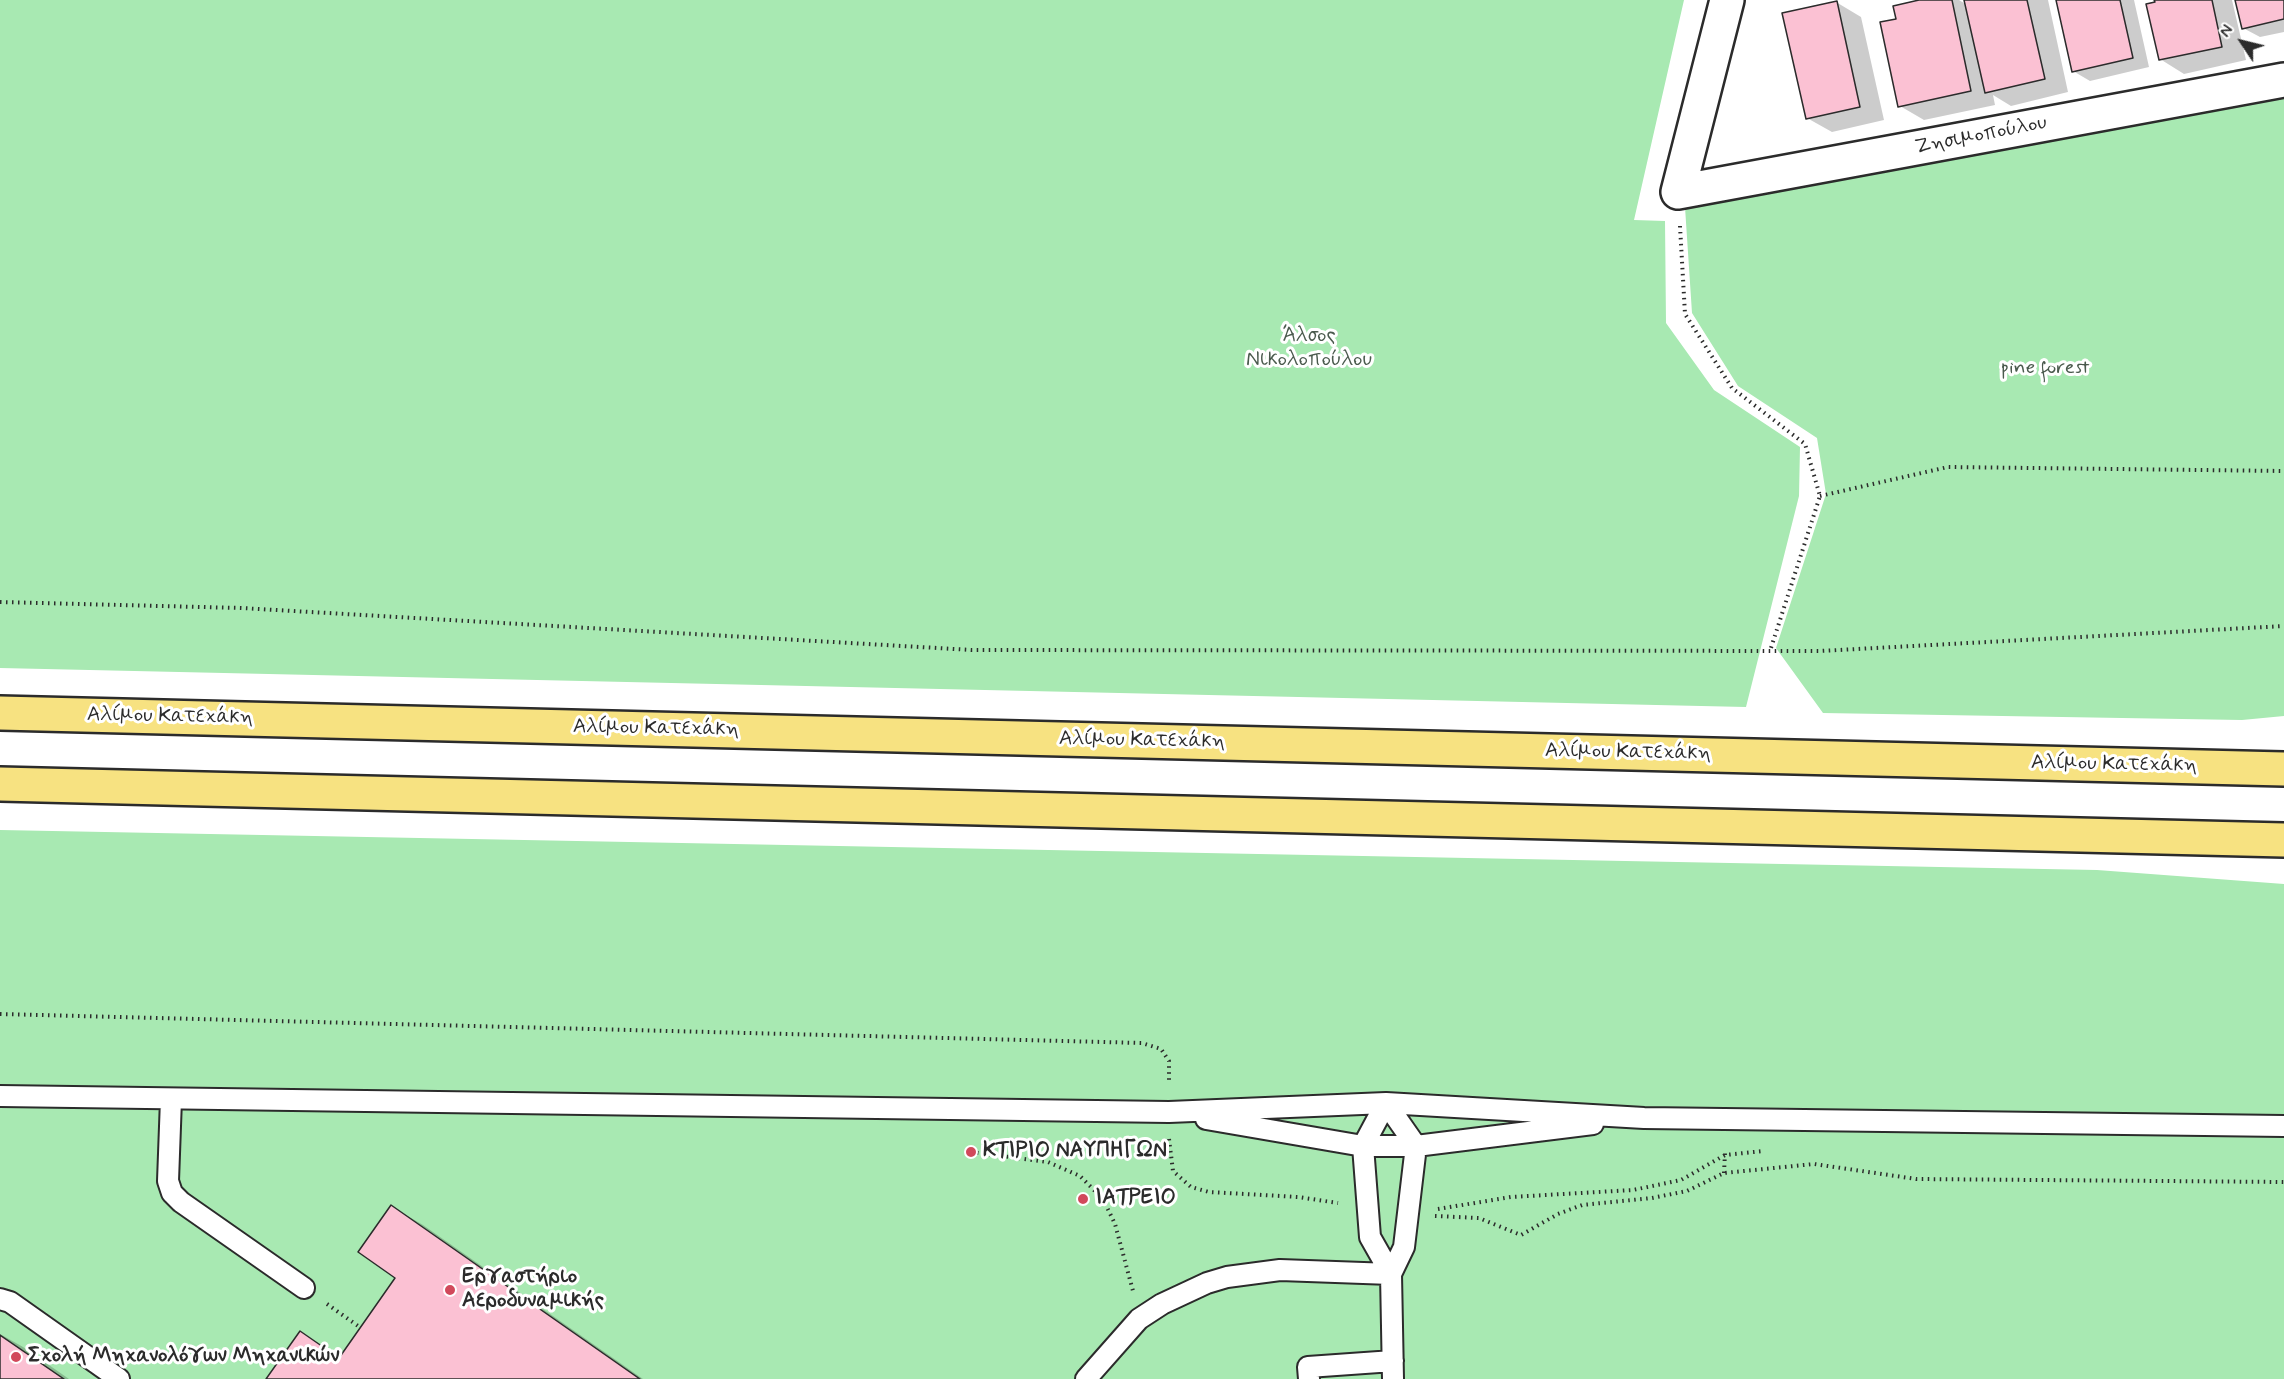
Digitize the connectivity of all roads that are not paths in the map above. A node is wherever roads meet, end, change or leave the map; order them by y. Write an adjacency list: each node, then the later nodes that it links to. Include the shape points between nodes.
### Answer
1 (1727, 0): 2 (street, Ζησιμοπούλου, via 1678,192)
2 (2284, 80)
3 (0, 713): 4 (main road, Αλίμου Κατεχάκη)
4 (2284, 769)
5 (0, 784): 6 (main road)
6 (2284, 840)
7 (0, 1096): 8 (lane)
8 (171, 1098): 10 (lane); 16 (lane, via 168,1181 172,1193)
9 (1386, 1103): 10 (lane); 11 (lane); 13 (lane); 14 (lane)
10 (1169, 1112): 13 (lane)
11 (1644, 1118): 12 (lane); 14 (lane)
12 (2284, 1126)
13 (1363, 1146): 14 (lane); 15 (lane, via 1370,1237)
14 (1416, 1146): 15 (lane, via 1404,1247)
15 (1391, 1274): 18 (lane); 20 (lane, via 1280,1270 1227,1277 1183,1293 1139,1318)
16 (304, 1288)
17 (0, 1299): 19 (lane, via 10,1302)
18 (1393, 1370): 21 (lane, via 1308,1367)
19 (119, 1379)
20 (1086, 1379)
21 (1309, 1379)

